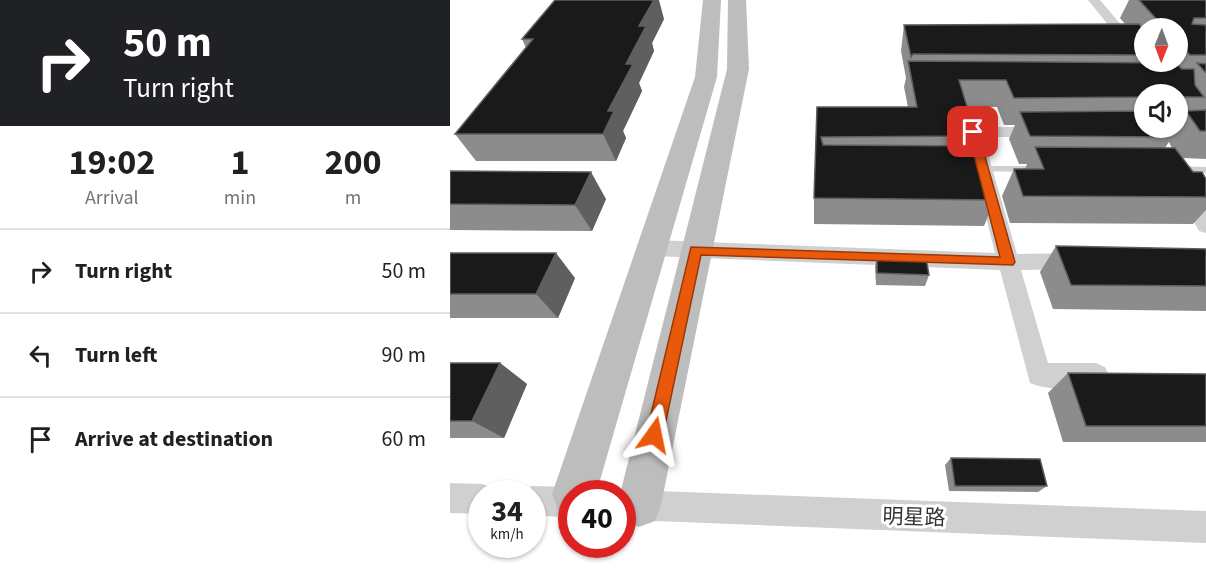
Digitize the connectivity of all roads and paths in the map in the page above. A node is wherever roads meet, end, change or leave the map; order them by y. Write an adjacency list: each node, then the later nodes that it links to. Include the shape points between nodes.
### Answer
1 (712, 0): 12 (street, via 706,77)
2 (737, 0): 13 (street, via 738,69)
3 (1094, 0): 4 (street)
4 (1134, 43)
5 (1068, 132): 8 (street, via 973,132)
6 (1166, 163): 10 (lane); 11 (street)
7 (960, 169): 8 (lane)
8 (983, 169): 9 (lane); 15 (street)
9 (1042, 169)
10 (1206, 170)
11 (1206, 226)
12 (653, 248): 13 (street); 17 (street)
13 (696, 250): 15 (street); 18 (street)
14 (1101, 261): 15 (street)
15 (1008, 262): 16 (street, via 1039,375)
16 (1111, 375)
17 (578, 480)
18 (636, 485)
19 (450, 498): 20 (street)
20 (468, 499)
21 (636, 505): 22 (street, 明星路)
22 (1206, 527)

